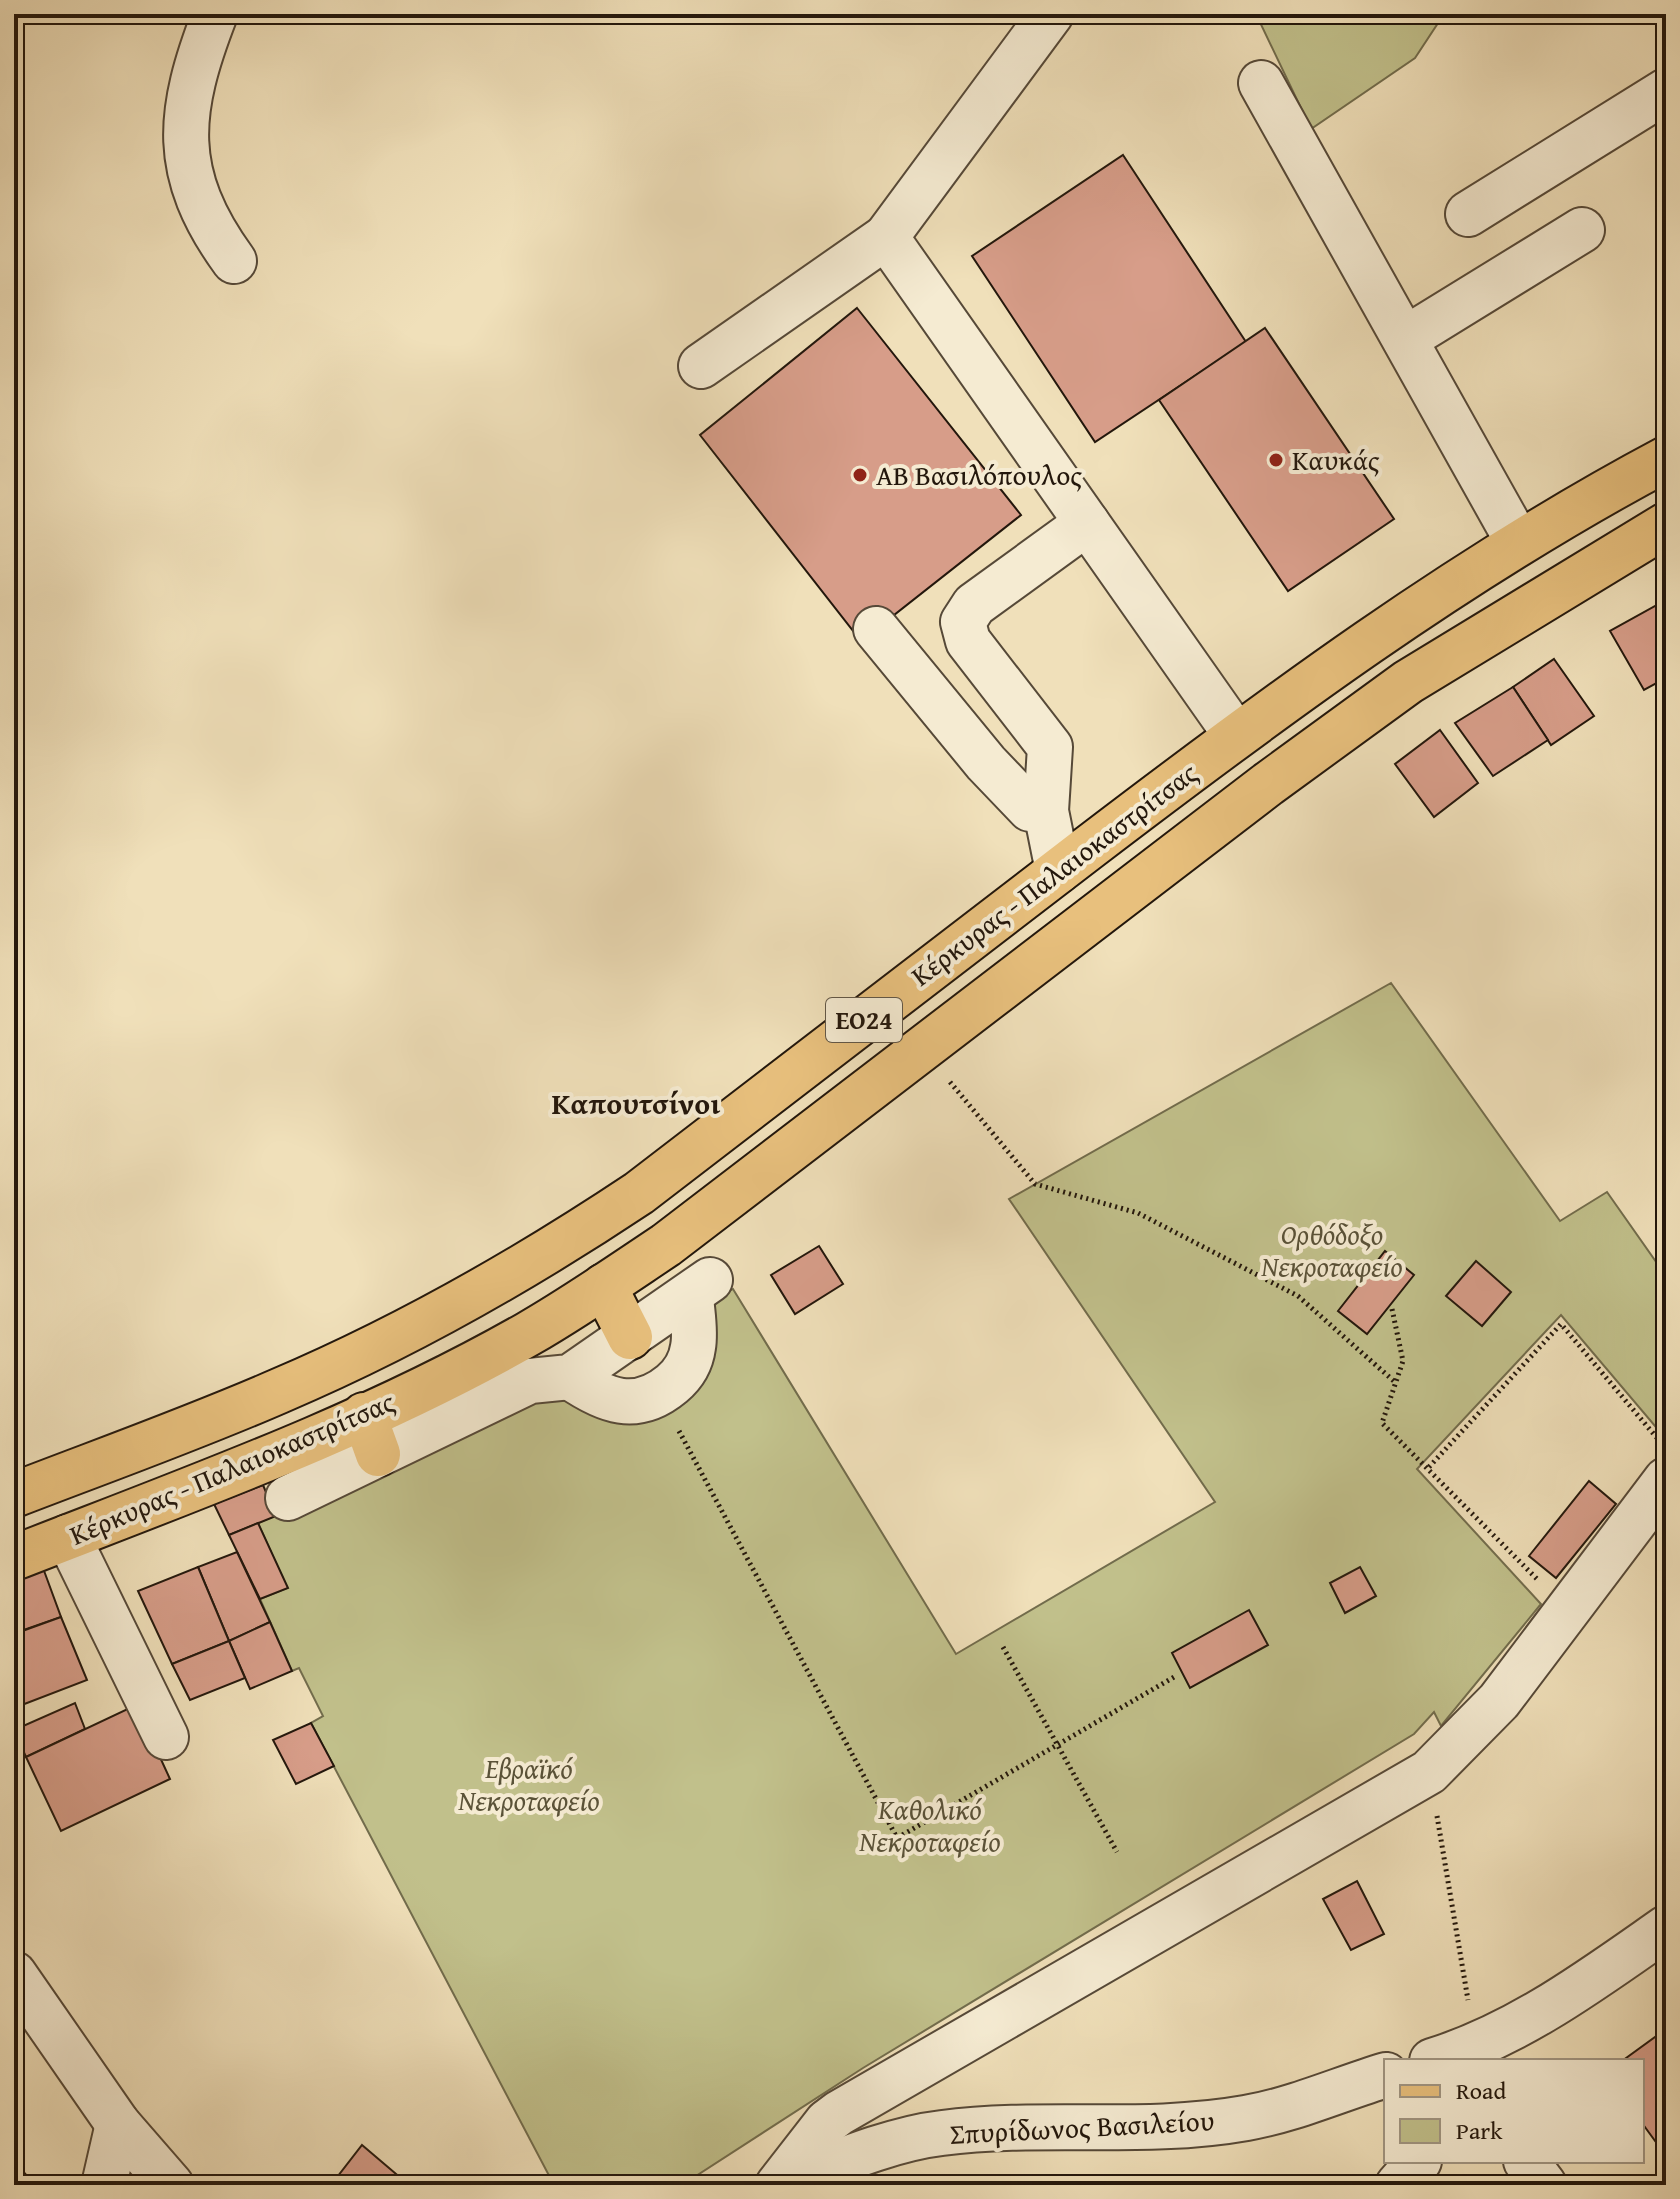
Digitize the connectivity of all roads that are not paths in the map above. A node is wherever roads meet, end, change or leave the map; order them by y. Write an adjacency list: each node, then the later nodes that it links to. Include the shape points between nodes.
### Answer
1 (215, 14): 8 (street, via 188,99 187,156 195,197)
2 (1051, 14): 7 (street)
3 (1261, 83): 9 (street)
4 (1666, 91): 5 (street)
5 (1468, 214)
6 (1582, 230): 9 (street)
7 (886, 237): 10 (street); 12 (street)
8 (234, 261)
9 (1405, 339): 14 (street)
10 (701, 366)
11 (1666, 459): 14 (main road, Κέρκυρας - Παλαιοκαστρίτσας / ΕΟ24)
12 (1087, 523): 16 (street); 17 (street, via 974,605 963,622 968,641 1050,747)
13 (1666, 525): 19 (main road, Κέρκυρας - Παλαιοκαστρίτσας / ΕΟ24, via 1408,682 666,1245)
14 (1518, 542): 16 (main road, Κέρκυρας - Παλαιοκαστρίτσας / ΕΟ24)
15 (876, 629): 17 (street, via 986,763 1030,809)
16 (1236, 735): 18 (main road, Κέρκυρας - Παλαιοκαστρίτσας / ΕΟ24)
17 (1046, 811): 18 (street)
18 (1058, 871): 24 (main road, Κέρκυρας - Παλαιοκαστρίτσας / ΕΟ24, via 639,1193 500,1282 279,1391)
19 (604, 1286): 20 (main road); 22 (main road, Κέρκυρας - Παλαιοκαστρίτσας / ΕΟ24)
20 (630, 1337): 21 (street); 21 (street, via 700,1288 690,1361 660,1394 638,1403 618,1402 597,1396)
21 (570, 1377): 22 (street, via 530,1381)
22 (371, 1435): 25 (street); 26 (main road, Κέρκυρας - Παλαιοκαστρίτσας / ΕΟ24, via 306,1443)
23 (1663, 1461): 38 (street, via 1567,1609 1499,1701 1429,1772 839,2113)
24 (14, 1495)
25 (288, 1498)
26 (68, 1537): 27 (main road, Κέρκυρας - Παλαιοκαστρίτσας / ΕΟ24); 28 (street)
27 (14, 1558)
28 (166, 1737)
29 (1666, 1928): 31 (street, via 1562,2000)
30 (14, 1974): 33 (street)
31 (1452, 2055)
32 (1384, 2076): 38 (street, Σπυρίδωνος Βασιλείου, via 1247,2118 1126,2129 1008,2127 937,2133)
33 (118, 2124): 36 (street); 37 (street)
34 (1417, 2163): 39 (street)
35 (1528, 2163): 40 (street)
36 (104, 2185)
37 (171, 2185)
38 (778, 2185)
39 (1398, 2185)
40 (1544, 2185)

